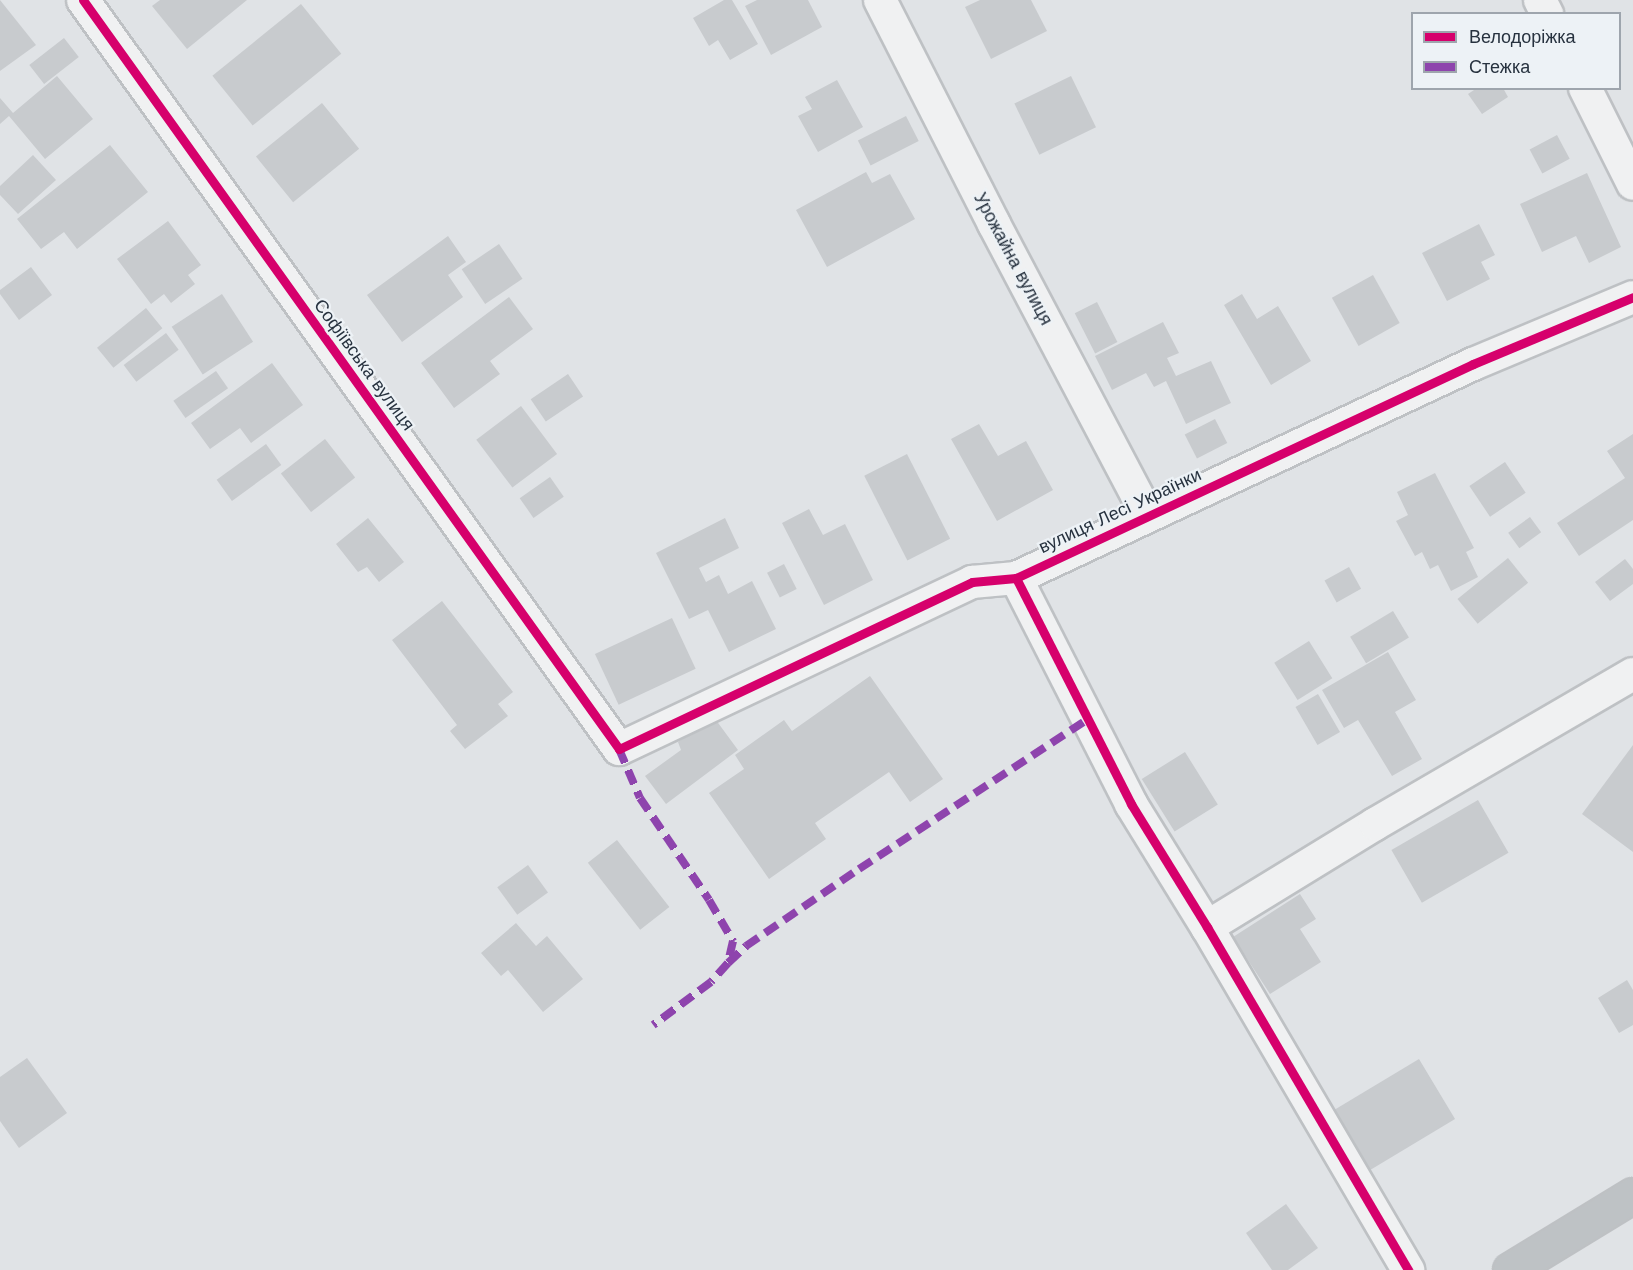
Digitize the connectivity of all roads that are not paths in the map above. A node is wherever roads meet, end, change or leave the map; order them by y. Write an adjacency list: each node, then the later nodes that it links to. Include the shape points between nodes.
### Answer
1 (83, 0): 9 (street, Софіївська вулиця)
2 (880, 0): 6 (street, Урожайна вулиця)
3 (1586, 90): 4 (street)
4 (1633, 184)
5 (1633, 297): 6 (street, вулиця Лесі Українки, via 1473,364)
6 (1148, 516): 7 (street, вулиця Лесі Українки)
7 (1016, 578): 9 (street, вулиця Лесі Українки, via 972,582); 10 (street, via 1131,804)
8 (1633, 674): 10 (street)
9 (619, 748)
10 (1207, 927): 12 (street)
11 (1633, 1195): 13 (street)
12 (1408, 1270)
13 (1510, 1270)

